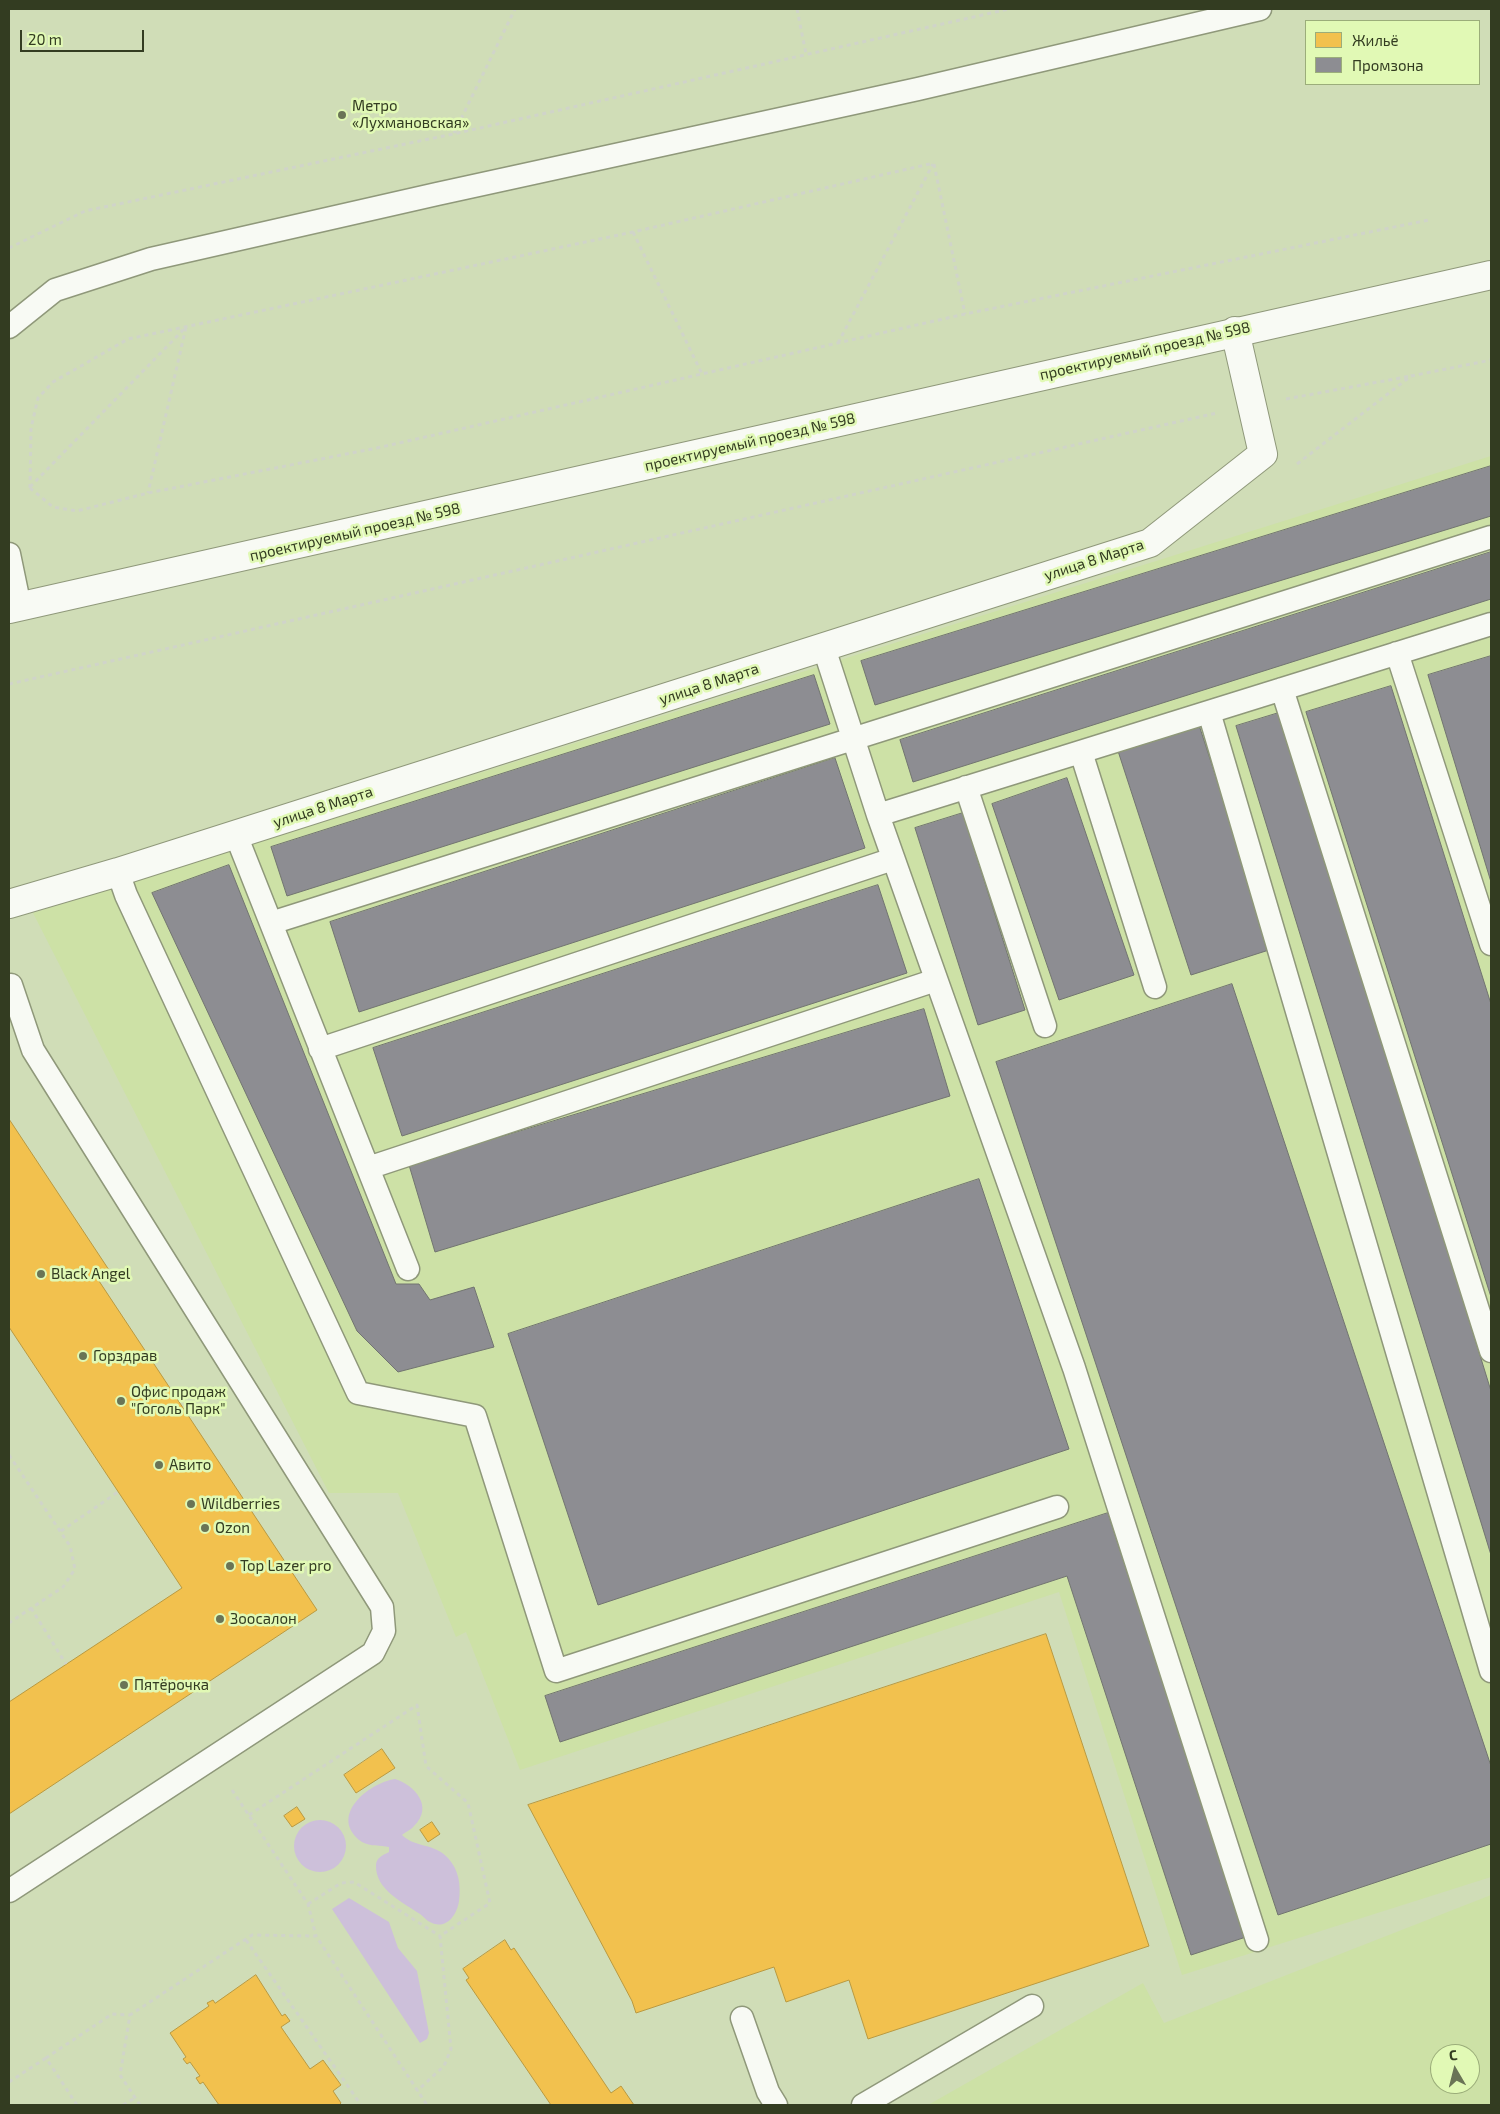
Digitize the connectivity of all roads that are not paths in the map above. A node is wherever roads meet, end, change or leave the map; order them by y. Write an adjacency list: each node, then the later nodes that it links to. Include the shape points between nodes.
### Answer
1 (1260, 9): 3 (lane, via 918,89 152,259 55,290)
2 (1491, 275): 4 (street, проектируемый проезд № 598)
3 (9, 327)
4 (1235, 331): 7 (street, проектируемый проезд № 598); 9 (street, улица 8 Марта, via 1264,454 1150,543)
5 (1491, 536): 13 (lane)
6 (9, 554): 7 (lane)
7 (14, 608)
8 (1491, 624): 10 (lane)
9 (824, 648): 13 (lane); 17 (street, улица 8 Марта)
10 (1397, 653): 11 (lane); 22 (lane)
11 (1282, 689): 12 (lane); 30 (lane)
12 (1209, 712): 14 (lane); 32 (lane)
13 (854, 740): 16 (lane); 21 (lane)
14 (1081, 752): 15 (lane); 25 (lane)
15 (966, 787): 16 (lane); 26 (lane)
16 (878, 815): 18 (lane)
17 (236, 835): 19 (street, улица 8 Марта); 21 (lane)
18 (893, 859): 23 (lane); 27 (lane)
19 (118, 872): 20 (street, улица 8 Марта); 31 (lane, via 358,1394 475,1416 556,1671)
20 (9, 904)
21 (271, 923): 27 (lane)
22 (1491, 944)
23 (936, 980): 28 (lane); 34 (lane, via 1074,1368)
24 (10, 983): 33 (lane, via 33,1050 382,1607 384,1631 372,1653)
25 (1155, 987)
26 (1045, 1026)
27 (320, 1049): 28 (lane)
28 (368, 1168): 29 (lane)
29 (408, 1269)
30 (1491, 1351)
31 (1057, 1507)
32 (1491, 1670)
33 (9, 1891)
34 (1258, 1940)
35 (1032, 2006): 38 (lane)
36 (742, 2018): 37 (lane, via 768,2092)
37 (776, 2105)
38 (863, 2105)

